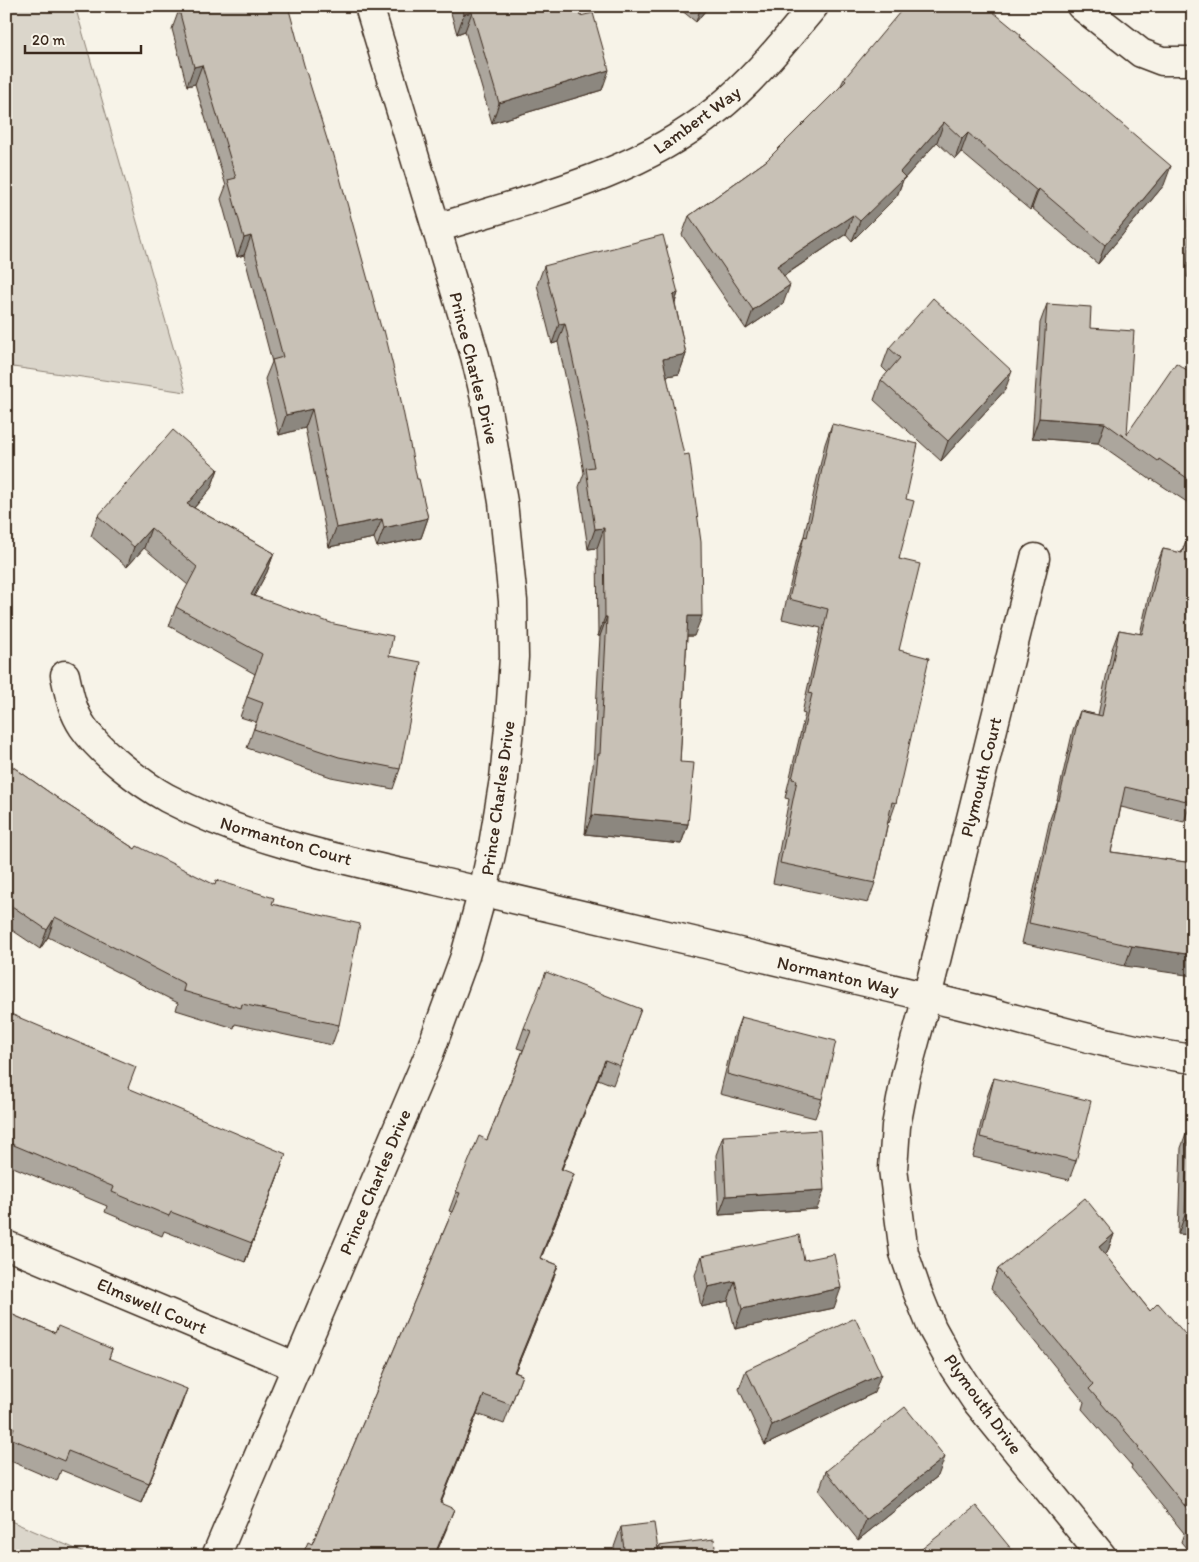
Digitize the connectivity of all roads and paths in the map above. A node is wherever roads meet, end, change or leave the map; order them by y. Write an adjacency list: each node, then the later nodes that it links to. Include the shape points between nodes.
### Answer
1 (369, 6): 5 (street, Prince Charles Drive)
2 (814, 6): 5 (street, Lambert Way, via 768,62 715,112 650,155 614,172)
3 (1081, 6): 4 (street, via 1141,53 1162,61)
4 (1193, 61)
5 (437, 228): 8 (street, Prince Charles Drive, via 485,398 503,502 513,601 514,657 507,749)
6 (1036, 558): 9 (street, Plymouth Court)
7 (65, 675): 8 (street, Normanton Court, via 70,701 81,725 101,748 163,796 254,836)
8 (483, 891): 9 (street, Normanton Way); 12 (street, Prince Charles Drive, via 455,986 435,1038)
9 (927, 997): 10 (street, Normanton Way, via 1166,1056); 14 (street, Plymouth Drive, via 896,1126 893,1169 904,1253 932,1328 954,1368 976,1401)
10 (1193, 1059)
11 (6, 1245): 12 (street, Elmswell Court)
12 (297, 1367): 13 (street, Prince Charles Drive)
13 (216, 1556)
14 (1102, 1556)

